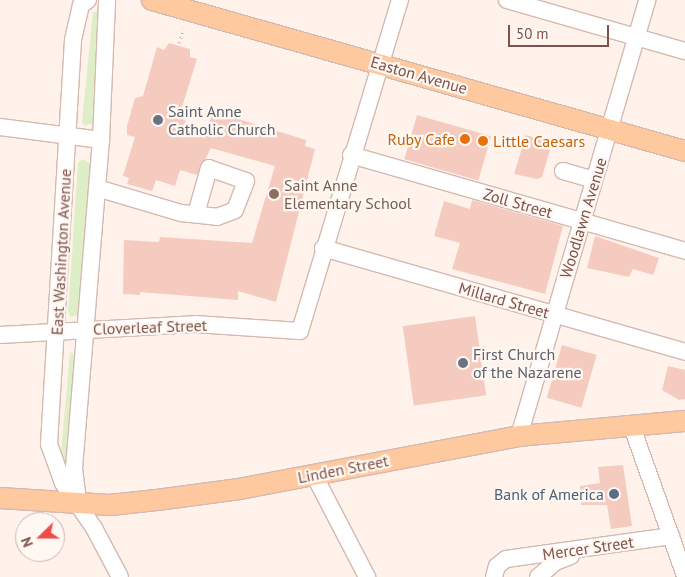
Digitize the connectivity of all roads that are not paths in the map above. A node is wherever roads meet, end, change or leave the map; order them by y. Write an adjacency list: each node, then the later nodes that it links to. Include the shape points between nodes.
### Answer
1 (88, 0): 12 (street, East Washington Avenue, via 81,5 73,40)
2 (107, 0): 13 (street, East Washington Avenue)
3 (152, 0): 9 (main road, Easton Avenue)
4 (400, 0): 9 (street, via 387,48)
5 (507, 0): 7 (street)
6 (647, 0): 7 (street, Woodlawn Avenue)
7 (637, 37): 8 (street); 11 (street, Woodlawn Avenue)
8 (685, 51)
9 (378, 63): 11 (main road, Easton Avenue); 15 (street)
10 (0, 127): 12 (street)
11 (609, 129): 14 (main road, Easton Avenue); 17 (street, Woodlawn Avenue)
12 (68, 136): 13 (street); 25 (street, East Washington Avenue)
13 (101, 140): 18 (street, East Washington Avenue)
14 (685, 151)
15 (351, 155): 20 (street, Zoll Street); 21 (street)
16 (563, 171): 17 (street)
17 (594, 180): 20 (street, Woodlawn Avenue)
18 (97, 188): 19 (street); 24 (street, East Washington Avenue)
19 (196, 214)
20 (582, 221): 22 (street, Zoll Street); 23 (street, Woodlawn Avenue)
21 (323, 248): 23 (street, Millard Street); 24 (street, Cloverleaf Street, via 300,331 195,324)
22 (685, 251)
23 (554, 314): 27 (street, Millard Street); 30 (street, Woodlawn Avenue)
24 (87, 329): 25 (street, Cloverleaf Street); 33 (street, East Washington Avenue, via 74,468)
25 (56, 332): 26 (street, Cloverleaf Street); 33 (street, East Washington Avenue, via 49,444 63,482)
26 (0, 335)
27 (685, 352)
28 (685, 420): 29 (main road, Linden Street)
29 (632, 427): 30 (main road, Linden Street); 34 (street)
30 (519, 436): 31 (main road, Linden Street)
31 (314, 475): 33 (main road, Linden Street, via 157,500 110,505); 38 (street)
32 (0, 498): 33 (main road, Linden Street)
33 (78, 501): 37 (street, East Washington Avenue)
34 (671, 536): 35 (street, Mercer Street); 36 (street)
35 (595, 548): 39 (street, Mercer Street, via 506,559 497,566); 40 (street, via 555,562)
36 (685, 576)
37 (120, 577)
38 (367, 577)
39 (494, 577)
40 (538, 577)

